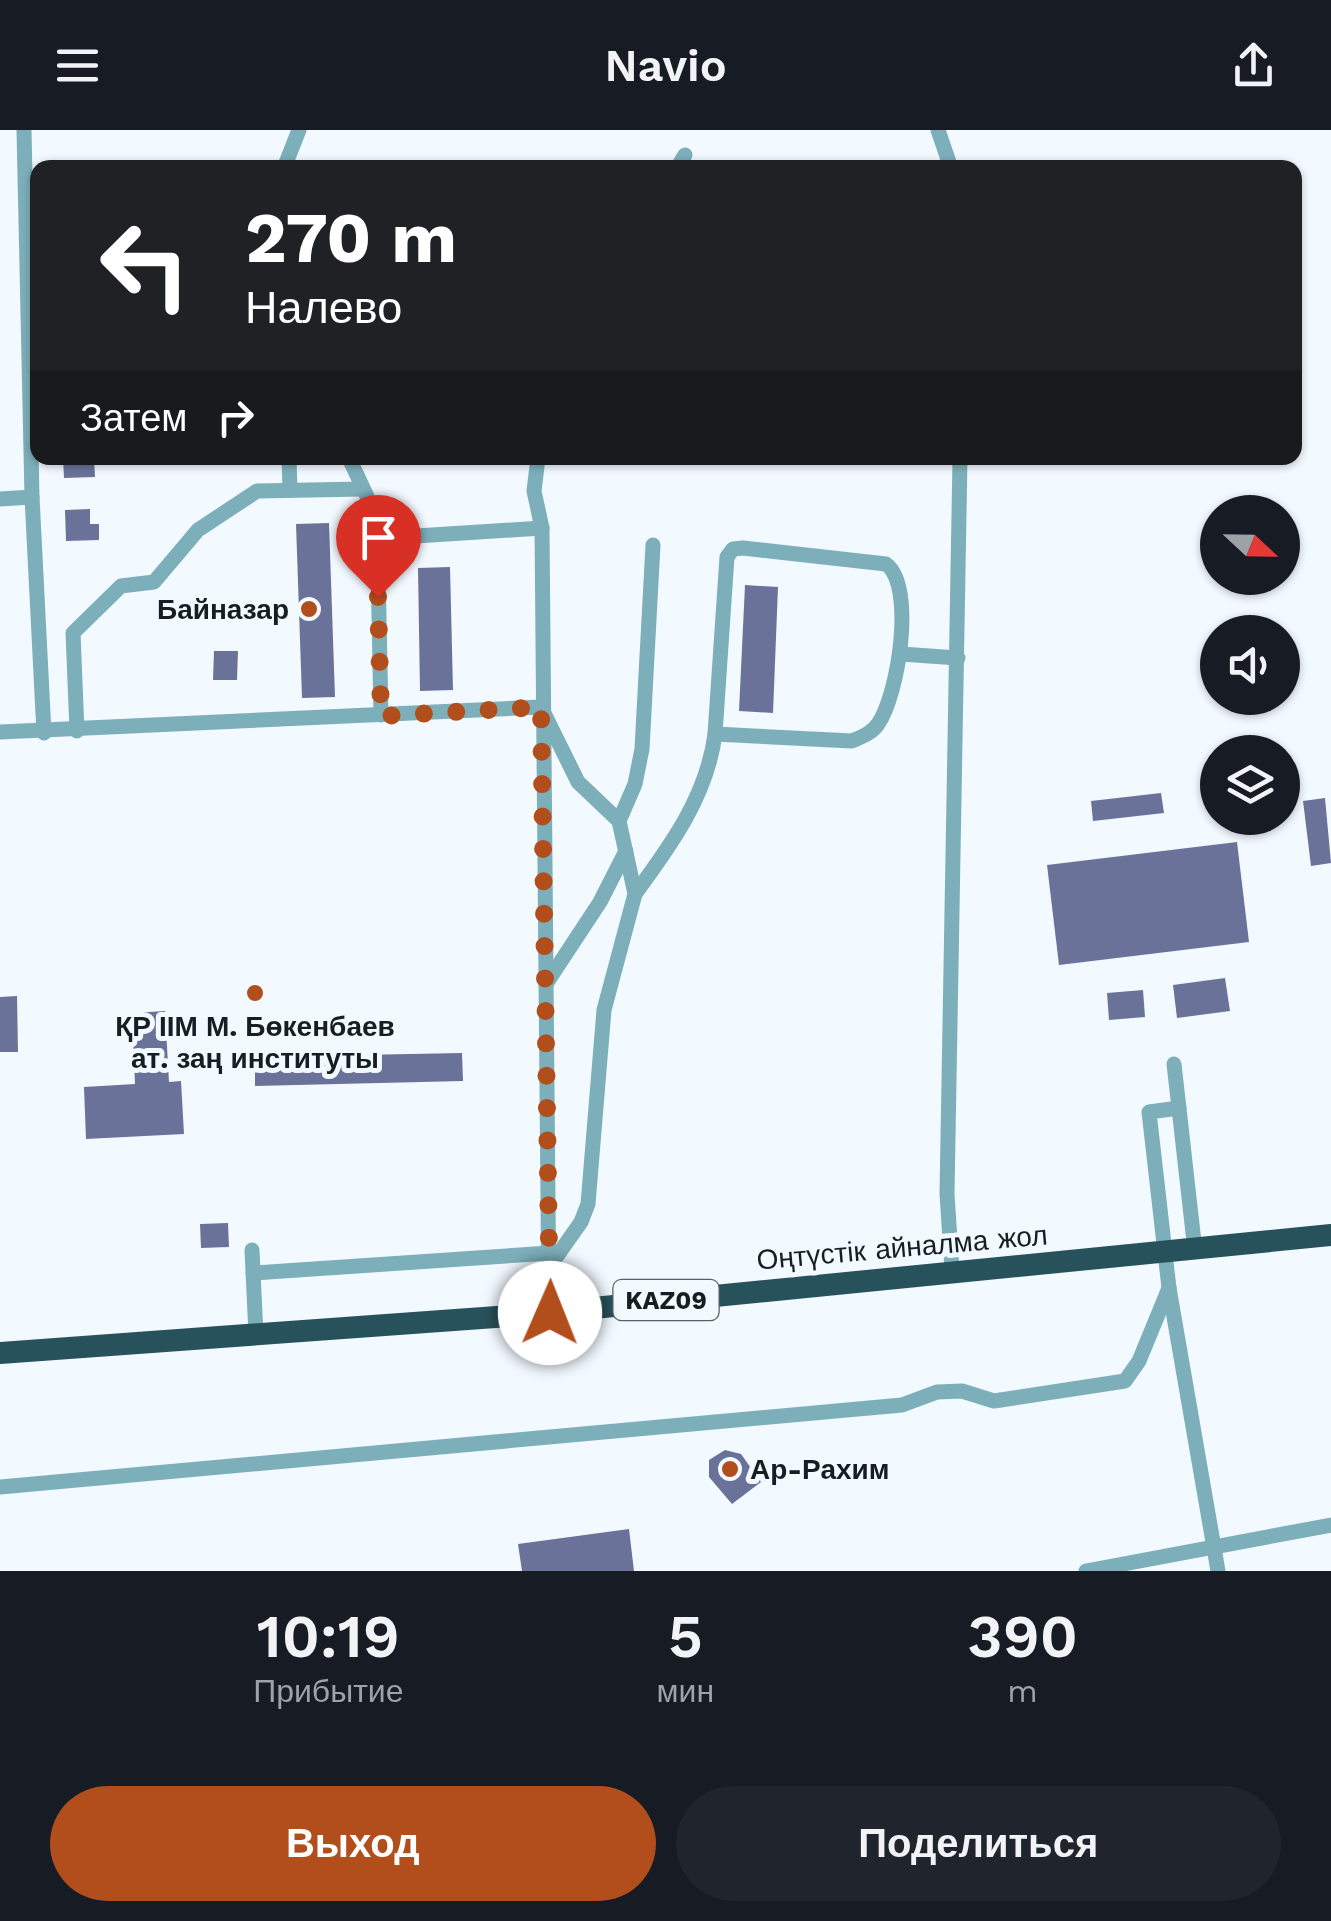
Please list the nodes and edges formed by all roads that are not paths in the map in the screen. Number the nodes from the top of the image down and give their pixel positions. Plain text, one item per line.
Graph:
1 (24, 130) edge
2 (299, 130) edge
3 (938, 130) edge
4 (287, 160) edge
5 (949, 160) edge
6 (30, 208) edge
7 (33, 465) edge
8 (289, 465) edge
9 (352, 465) edge
10 (537, 465) edge
11 (960, 465) edge
12 (363, 488) junction
13 (290, 490) junction
14 (32, 496) junction
15 (0, 498) edge
16 (377, 518) junction
17 (542, 528) junction
18 (653, 546) dead end
19 (901, 654) junction
20 (958, 658) junction
21 (541, 707) junction
22 (381, 716) junction
23 (77, 731) junction
24 (0, 732) edge
25 (44, 732) junction
26 (715, 734) junction
27 (618, 821) junction
28 (626, 851) junction
29 (635, 894) junction
30 (545, 986) junction
31 (1174, 1064) dead end
32 (1179, 1108) junction
33 (1331, 1235) edge
34 (252, 1250) dead end
35 (1196, 1252) junction
36 (1164, 1255) junction
37 (550, 1259) junction
38 (952, 1270) junction
39 (252, 1273) junction
40 (1168, 1288) junction
41 (550, 1313) junction
42 (256, 1335) junction
43 (0, 1353) edge
44 (0, 1487) edge
45 (1331, 1525) edge
46 (1214, 1549) junction
47 (1086, 1571) edge
48 (1218, 1571) edge

1 - 6 street
2 - 4 street
3 - 5 street
7 - 14 street
8 - 13 street
9 - 12 street
10 - 17 street
11 - 20 street
12 - 13 street
12 - 16 street
13 - 23 street
14 - 15 street
14 - 25 street
16 - 17 street
16 - 22 street
17 - 21 street
18 - 27 street
19 - 20 street
19 - 26 street
19 - 26 street
20 - 38 street
21 - 22 street
21 - 27 street
21 - 30 street
22 - 23 street
23 - 25 street
24 - 25 street
26 - 29 street
27 - 28 street
28 - 29 street
28 - 30 street
29 - 37 street
30 - 37 street
31 - 32 street
32 - 35 street
32 - 36 street
33 - 35 highway, Оңтүстік айналма жол / KAZ09
34 - 39 street
35 - 36 highway, Оңтүстік айналма жол / KAZ09
36 - 38 highway, Оңтүстік айналма жол / KAZ09
36 - 40 street
37 - 39 street
37 - 41 street
38 - 41 highway, Оңтүстік айналма жол / KAZ09
39 - 42 street
40 - 44 street
40 - 46 street
41 - 42 highway, Оңтүстік айналма жол / KAZ09
42 - 43 highway, Оңтүстік айналма жол / KAZ09
45 - 46 street
46 - 47 street
46 - 48 street

